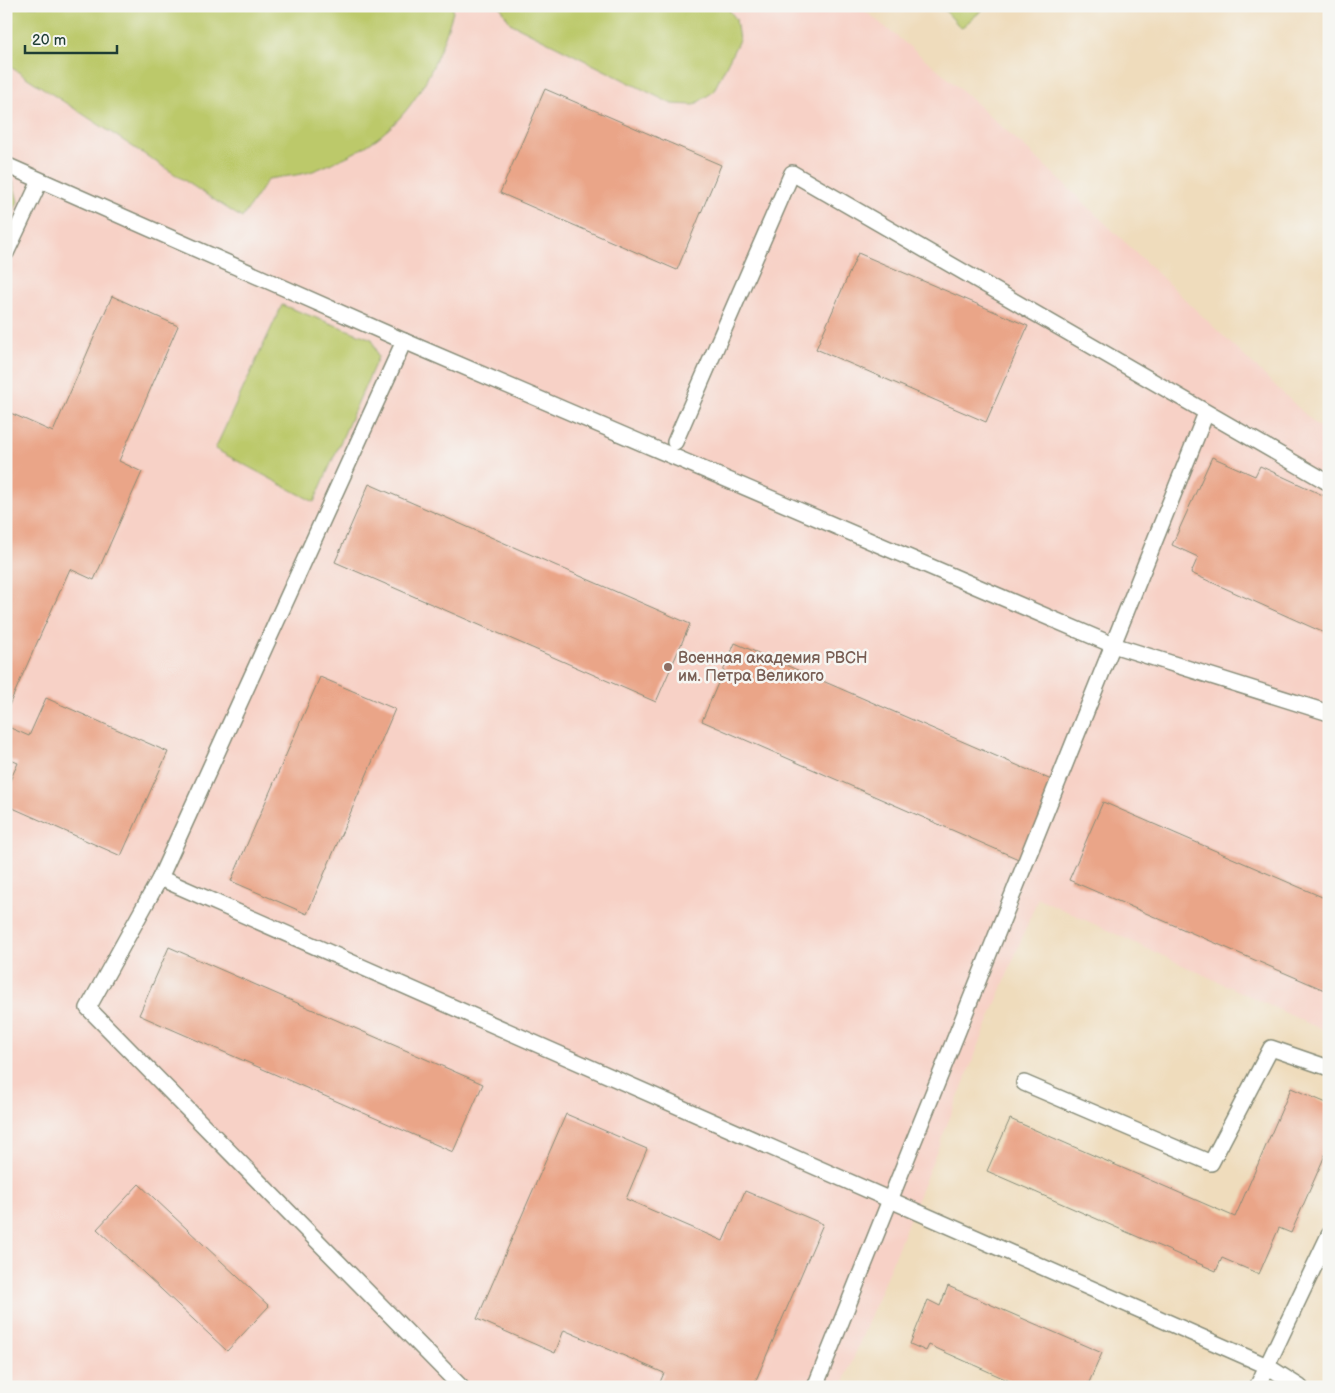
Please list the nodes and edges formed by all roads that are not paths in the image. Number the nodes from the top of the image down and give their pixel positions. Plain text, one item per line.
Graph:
1 (6, 165) edge
2 (40, 180) junction
3 (6, 254) edge
4 (404, 341) junction
5 (1206, 413) junction
6 (675, 442) dead end
7 (1329, 483) edge
8 (1112, 645) junction
9 (1329, 713) edge
10 (160, 878) junction
11 (1329, 1068) edge
12 (1024, 1082) dead end
13 (888, 1199) junction
14 (1329, 1235) edge
15 (1267, 1366) junction
16 (462, 1387) edge
17 (815, 1387) edge
18 (1257, 1387) edge
19 (1300, 1387) edge

1 - 2 lane
2 - 3 lane
2 - 4 lane
4 - 8 lane
4 - 10 lane
5 - 6 lane
5 - 7 lane
5 - 8 lane
8 - 9 lane
8 - 13 lane
10 - 13 lane
10 - 16 lane
11 - 12 lane
13 - 15 lane
13 - 17 lane
14 - 15 lane
15 - 18 lane
15 - 19 lane

